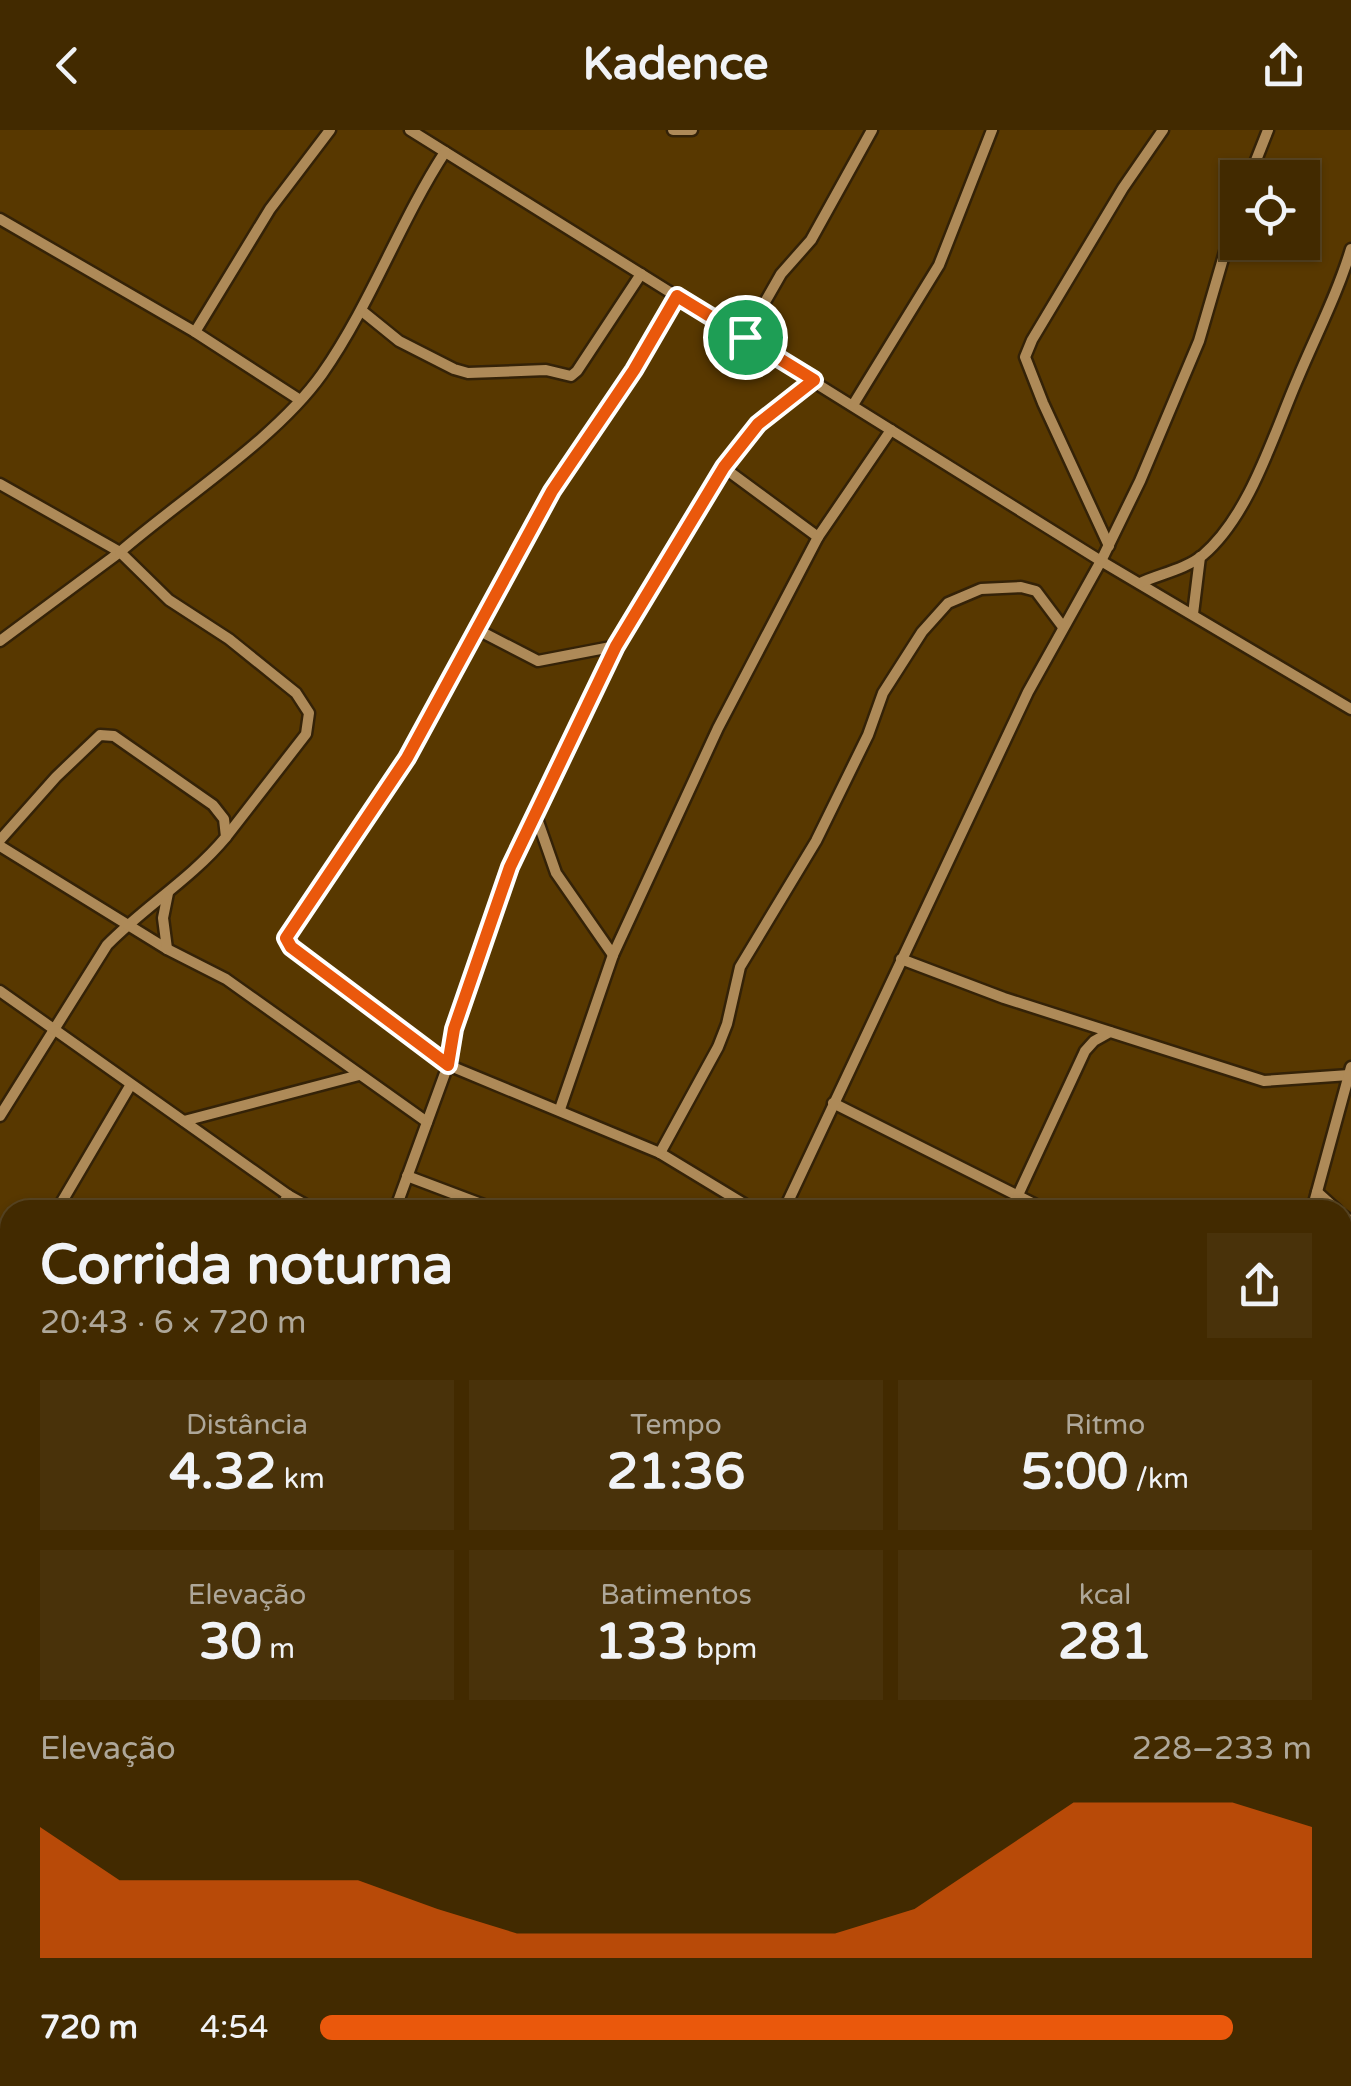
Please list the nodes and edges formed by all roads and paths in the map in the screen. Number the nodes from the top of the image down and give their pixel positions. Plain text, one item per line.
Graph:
1 (330, 130) edge
2 (410, 130) edge
3 (673, 130) edge
4 (692, 130) edge
5 (872, 130) edge
6 (992, 130) edge
7 (1163, 130) edge
8 (1268, 130) edge
9 (445, 152) junction
10 (1256, 160) edge
11 (0, 219) edge
12 (1351, 250) edge
13 (1223, 260) edge
14 (641, 274) junction
15 (677, 296) junction
16 (362, 311) junction
17 (196, 332) junction
18 (745, 337) junction
19 (814, 380) junction
20 (300, 400) junction
21 (853, 404) junction
22 (890, 430) junction
23 (724, 467) junction
24 (0, 484) edge
25 (818, 537) junction
26 (1109, 546) junction
27 (120, 552) junction
28 (1200, 558) junction
29 (1101, 561) junction
30 (1140, 583) junction
31 (1193, 614) junction
32 (0, 624) edge
33 (1064, 627) junction
34 (478, 630) junction
35 (12, 631) junction
36 (0, 641) edge
37 (616, 646) junction
38 (1351, 710) edge
39 (535, 812) junction
40 (226, 837) junction
41 (0, 843) edge
42 (168, 892) junction
43 (127, 924) junction
44 (166, 949) junction
45 (613, 955) junction
46 (901, 958) junction
47 (0, 991) edge
48 (53, 1031) junction
49 (1110, 1032) junction
50 (448, 1065) junction
51 (1350, 1071) edge
52 (359, 1075) junction
53 (130, 1086) junction
54 (833, 1103) junction
55 (560, 1110) junction
56 (0, 1116) edge
57 (184, 1121) junction
58 (426, 1122) junction
59 (660, 1153) junction
60 (407, 1176) junction
61 (1317, 1192) junction
62 (288, 1195) junction
63 (1018, 1195) junction
64 (63, 1200) edge
65 (285, 1200) edge
66 (297, 1200) edge
67 (399, 1200) edge
68 (471, 1200) edge
69 (735, 1200) edge
70 (789, 1200) edge
71 (1027, 1200) edge
72 (1315, 1200) edge
73 (1326, 1200) edge

1 - 17 street
2 - 9 street
3 - 4 street
5 - 18 street
6 - 21 street
7 - 26 street
8 - 10 street
9 - 14 street
9 - 16 street
11 - 17 street
12 - 28 street
13 - 26 street
14 - 15 street
14 - 16 street
15 - 18 street
15 - 34 street
16 - 20 street
17 - 20 street
18 - 19 street
19 - 21 street
19 - 23 street
20 - 27 street
21 - 22 street
22 - 25 street
22 - 29 street
23 - 25 street
23 - 37 street
24 - 27 street
25 - 45 street
26 - 29 street
27 - 35 street
27 - 40 street
28 - 30 street
28 - 31 street
29 - 30 street
29 - 33 street
30 - 31 street
31 - 38 street
32 - 35 street
33 - 46 street
33 - 59 street
34 - 37 street
34 - 50 street
35 - 36 street
37 - 39 street
39 - 45 street
39 - 50 street
40 - 41 street
40 - 42 street
41 - 43 street
42 - 43 street
42 - 44 street
43 - 44 street
43 - 48 street
44 - 52 street
45 - 55 street
46 - 49 street
46 - 54 street
47 - 48 street
48 - 53 street
48 - 56 street
49 - 51 street
49 - 63 street
50 - 55 street
50 - 58 street
51 - 61 street
52 - 57 street
52 - 58 street
53 - 57 street
53 - 64 street
54 - 63 street
54 - 70 street
55 - 59 street
57 - 62 street
58 - 60 street
59 - 69 street
60 - 67 street
60 - 68 street
61 - 72 street
61 - 73 street
62 - 65 street
62 - 66 street
63 - 71 street

